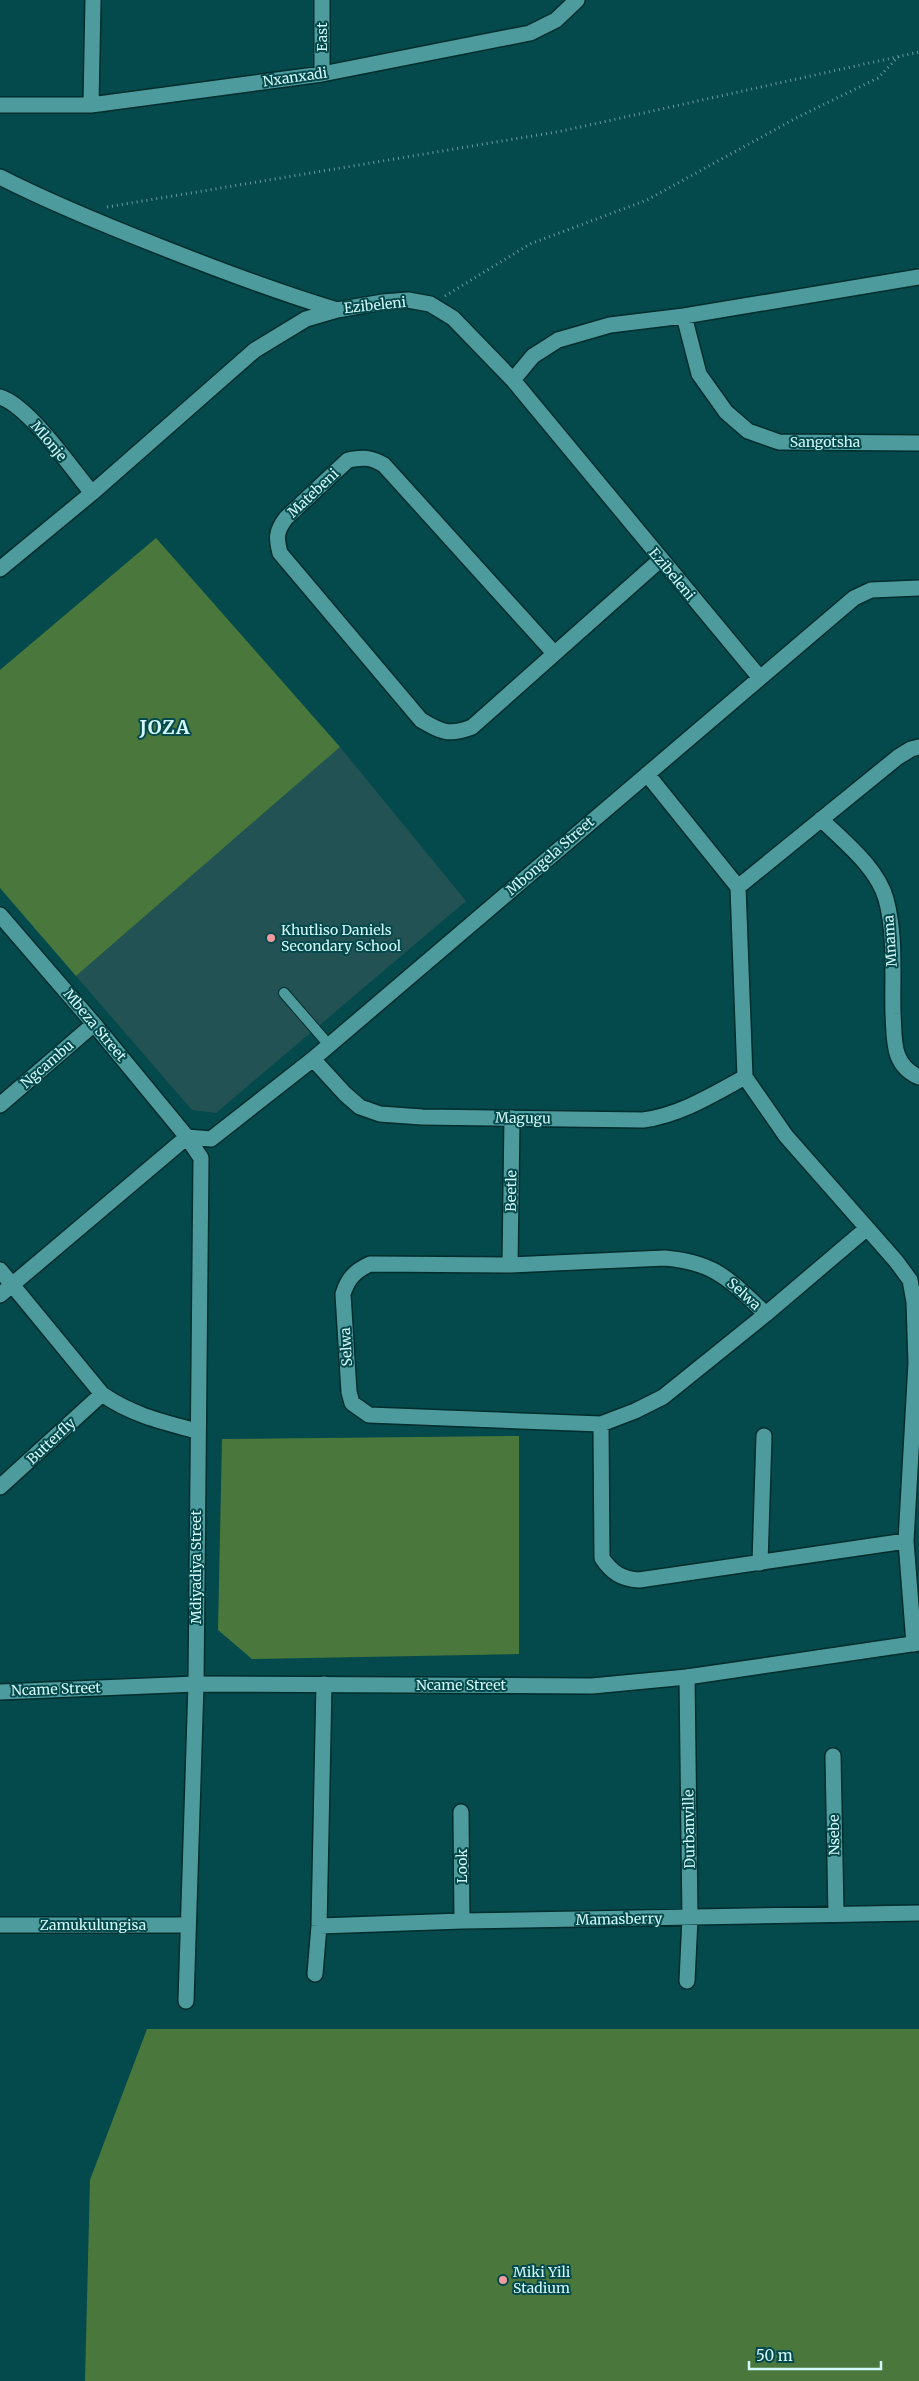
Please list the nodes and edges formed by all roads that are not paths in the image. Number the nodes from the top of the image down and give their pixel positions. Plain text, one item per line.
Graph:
1 (93, 0) edge
2 (322, 0) edge
3 (577, 0) edge
4 (322, 74) junction
5 (0, 105) edge
6 (92, 105) junction
7 (0, 177) edge
8 (919, 277) edge
9 (337, 310) junction
10 (684, 316) junction
11 (513, 380) junction
12 (0, 397) edge
13 (919, 443) edge
14 (92, 493) junction
15 (660, 560) junction
16 (0, 569) edge
17 (919, 588) edge
18 (554, 653) junction
19 (760, 678) junction
20 (919, 748) edge
21 (646, 774) junction
22 (821, 819) junction
23 (738, 887) junction
24 (1, 917) edge
25 (284, 993) dead end
26 (94, 1024) junction
27 (329, 1045) junction
28 (313, 1059) junction
29 (745, 1077) junction
30 (919, 1077) edge
31 (0, 1104) edge
32 (512, 1118) junction
33 (187, 1137) junction
34 (866, 1229) junction
35 (510, 1265) junction
36 (0, 1270) edge
37 (12, 1284) junction
38 (0, 1294) edge
39 (766, 1314) junction
40 (918, 1363) edge
41 (102, 1394) junction
42 (601, 1424) junction
43 (197, 1431) junction
44 (764, 1436) dead end
45 (0, 1487) edge
46 (906, 1541) junction
47 (760, 1563) junction
48 (916, 1644) edge
49 (687, 1677) junction
50 (196, 1684) junction
51 (324, 1684) junction
52 (0, 1692) edge
53 (832, 1756) dead end
54 (461, 1812) dead end
55 (919, 1913) edge
56 (836, 1914) junction
57 (690, 1918) junction
58 (462, 1921) junction
59 (0, 1925) edge
60 (187, 1925) junction
61 (319, 1926) junction
62 (315, 1974) dead end
63 (687, 1981) dead end
64 (186, 2002) dead end

1 - 6 street
2 - 4 street, East
3 - 4 street, Nxanxadi
4 - 6 street, Nxanxadi
5 - 6 street, Nxanxadi
7 - 9 street
8 - 10 street
9 - 11 street, Ezibeleni
9 - 14 street, Ezibeleni
10 - 11 street
10 - 13 street, Sangotsha
11 - 15 street, Ezibeleni
12 - 14 street, Mlonje
14 - 16 street, Ezibeleni
15 - 18 street, Matebeni
15 - 19 street, Ezibeleni
17 - 19 street, Mbongela Street
18 - 18 street, Matebeni
19 - 21 street, Mbongela Street
20 - 22 street
21 - 23 street
21 - 27 street, Mbongela Street
22 - 23 street
22 - 30 street, Mnama
23 - 29 street
24 - 26 street, Mbeza Street
25 - 27 lane
26 - 31 street, Ngcambu
26 - 33 street, Mbeza Street
27 - 28 street, Mbongela Street
28 - 32 street, Magugu
28 - 33 street, Mbongela Street
29 - 32 street, Magugu
29 - 34 street
32 - 35 street, Beetle
33 - 37 street
33 - 43 street, Mdiyadiya Street
34 - 39 street, Selwa
34 - 40 street
35 - 39 street, Selwa
35 - 42 street, Selwa
36 - 37 street
37 - 38 street
37 - 41 street
39 - 42 street, Selwa
40 - 46 street
41 - 43 street
41 - 45 street, Butterfly
42 - 47 street
43 - 50 street, Mdiyadiya Street
44 - 47 street
46 - 47 street
46 - 48 street
48 - 49 street, Ncame Street
49 - 51 street, Ncame Street
49 - 57 street, Durbanville
50 - 51 street, Ncame Street
50 - 52 street, Ncame Street
50 - 60 street, Mdiyadiya Street
51 - 61 street
53 - 56 street, Nsebe
54 - 58 street, Look
55 - 56 street, Mamasberry
56 - 57 street, Mamasberry
57 - 58 street, Mamasberry
57 - 63 street, Durbanville
58 - 61 street, Mamasberry
59 - 60 street, Zamukulungisa
60 - 64 street, Mdiyadiya Street
61 - 62 street

